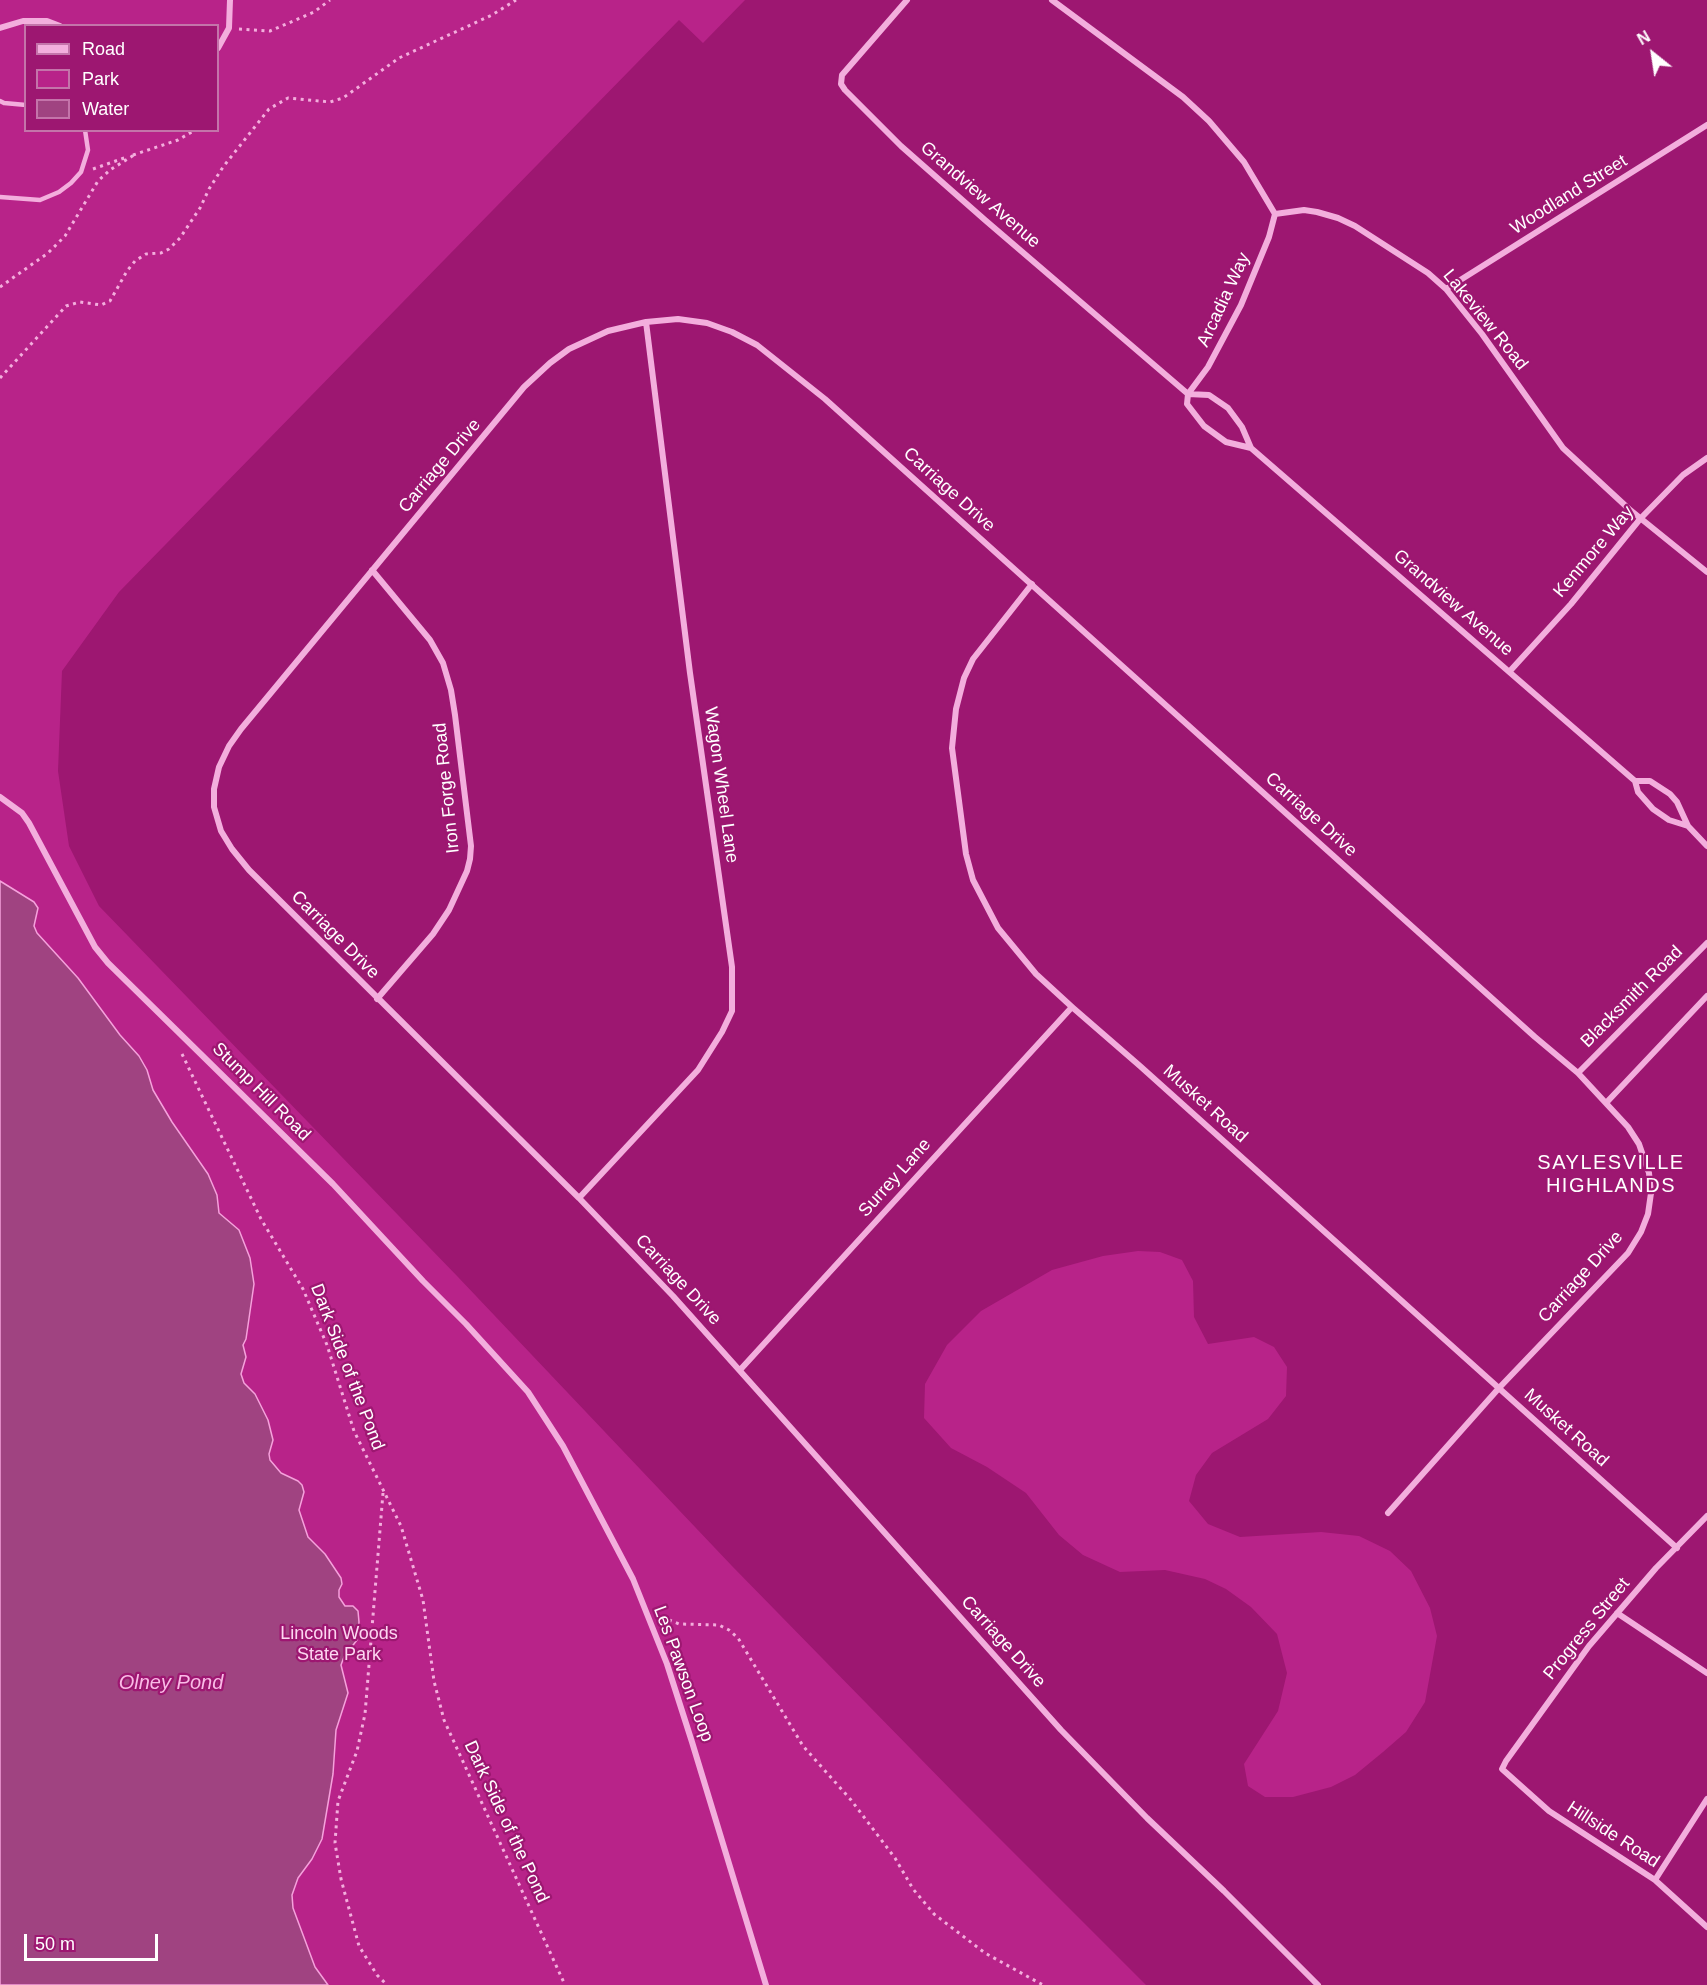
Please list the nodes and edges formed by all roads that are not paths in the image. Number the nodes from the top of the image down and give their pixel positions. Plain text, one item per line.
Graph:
1 (230, 0) edge
2 (907, 0) edge
3 (1052, 0) edge
4 (55, 24) edge
5 (0, 28) edge
6 (219, 46) edge
7 (0, 101) edge
8 (24, 105) edge
9 (1707, 126) edge
10 (85, 132) edge
11 (0, 197) edge
12 (1275, 214) junction
13 (1446, 289) junction
14 (646, 322) junction
15 (1188, 394) junction
16 (1251, 448) junction
17 (1707, 458) edge
18 (1640, 519) junction
19 (372, 570) junction
20 (1707, 572) edge
21 (1032, 584) junction
22 (1510, 672) junction
23 (1635, 782) junction
24 (0, 797) edge
25 (1688, 826) junction
26 (1707, 846) edge
27 (1707, 943) edge
28 (1707, 996) edge
29 (377, 999) junction
30 (1072, 1007) junction
31 (1578, 1073) junction
32 (1606, 1103) junction
33 (579, 1198) junction
34 (740, 1370) junction
35 (1499, 1388) junction
36 (528, 1392) joint
37 (1388, 1513) dead end
38 (1707, 1516) edge
39 (1677, 1548) junction
40 (1617, 1613) junction
41 (1707, 1672) edge
42 (1502, 1769) joint
43 (1707, 1799) edge
44 (1655, 1880) junction
45 (1707, 1927) edge
46 (766, 1985) edge
47 (1318, 1985) edge

1 - 6 street
2 - 15 street, Grandview Avenue
3 - 12 street
4 - 5 street
7 - 8 lane
9 - 13 street, Woodland Street
10 - 11 lane
12 - 13 street, Lakeview Road
12 - 15 street, Arcadia Way
13 - 18 street, Lakeview Road
14 - 19 street, Carriage Drive
14 - 21 street, Carriage Drive
14 - 33 street, Wagon Wheel Lane
15 - 16 street, Grandview Avenue
15 - 16 street, Grandview Avenue
16 - 22 street, Grandview Avenue
17 - 18 street, Kenmore Way
18 - 20 street, Lakeview Road
18 - 22 street, Kenmore Way
19 - 29 street, Iron Forge Road
19 - 29 street, Carriage Drive
21 - 30 street, Musket Road
21 - 31 street, Carriage Drive
22 - 23 street, Grandview Avenue
23 - 25 street, Grandview Avenue
23 - 25 street, Grandview Avenue
24 - 36 street, Stump Hill Road
25 - 26 street, Grandview Avenue
27 - 31 street, Blacksmith Road
28 - 32 street
29 - 33 street, Carriage Drive
30 - 34 street, Surrey Lane
30 - 35 street, Musket Road
31 - 32 street, Carriage Drive
32 - 35 street, Carriage Drive
33 - 34 street, Carriage Drive
34 - 47 street, Carriage Drive
35 - 37 street, Carriage Drive
35 - 39 street, Musket Road
36 - 46 street, Les Pawson Loop
38 - 39 street, Progress Street
39 - 40 street, Progress Street
40 - 41 street
40 - 42 street, Progress Street
42 - 44 street, Hillside Road
43 - 44 street
44 - 45 street, Hillside Road

